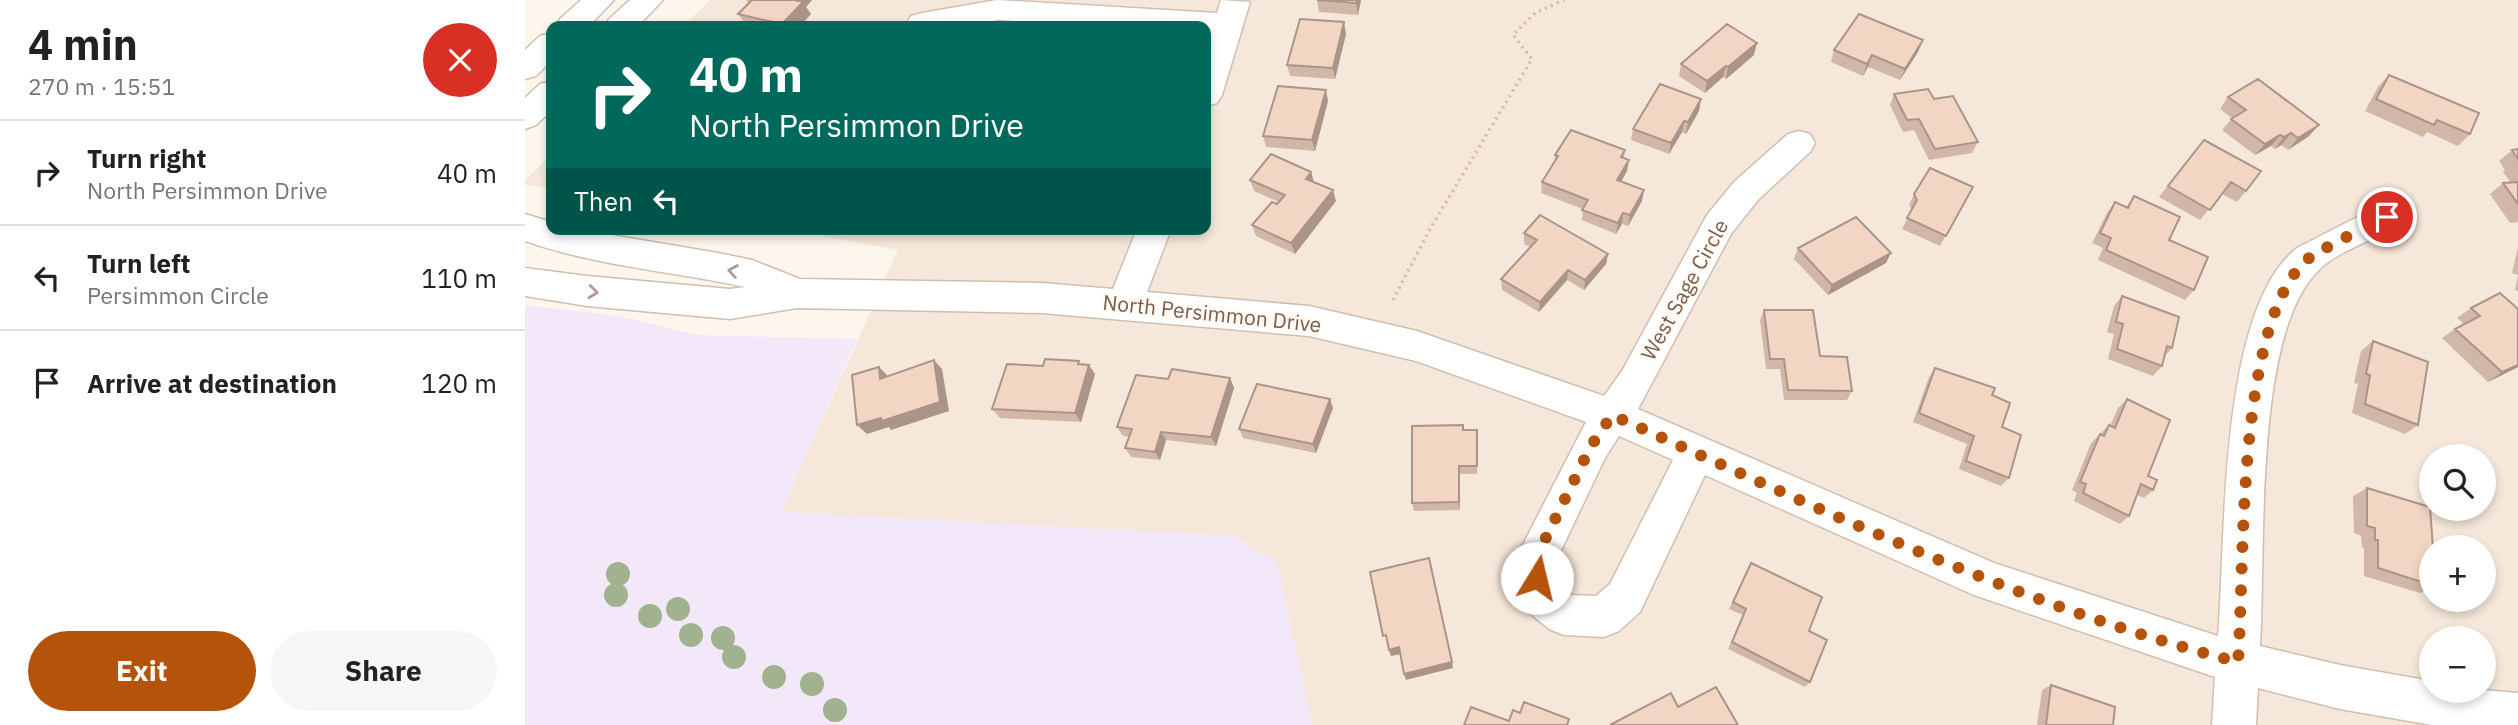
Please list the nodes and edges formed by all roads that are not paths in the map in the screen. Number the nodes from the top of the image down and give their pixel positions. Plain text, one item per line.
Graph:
1 (599, 0) edge
2 (647, 0) edge
3 (1232, 12) edge
4 (576, 21) edge
5 (625, 21) edge
6 (934, 21) edge
7 (546, 49) edge
8 (525, 68) edge
9 (1211, 79) edge
10 (546, 97) edge
11 (525, 117) edge
12 (1799, 144) dead end
13 (2387, 217) dead end
14 (525, 227) edge
15 (1152, 235) edge
16 (525, 282) edge
17 (797, 293) junction
18 (1125, 303) junction
19 (1612, 415) junction
20 (1696, 453) junction
21 (2238, 662) junction
22 (2518, 715) edge
23 (2234, 725) edge

1 - 4 street
2 - 5 street
3 - 6 street
3 - 9 street
7 - 8 street
10 - 11 street
12 - 19 street, West Sage Circle
13 - 21 street
17 -> 14 street, North Persimmon Drive
15 - 18 street
16 -> 17 street, North Persimmon Drive
17 - 18 street, North Persimmon Drive
18 - 19 street, North Persimmon Drive
19 - 20 street, North Persimmon Drive
19 - 20 street
20 - 21 street, North Persimmon Drive
21 - 22 street, North Persimmon Drive
21 - 23 street

